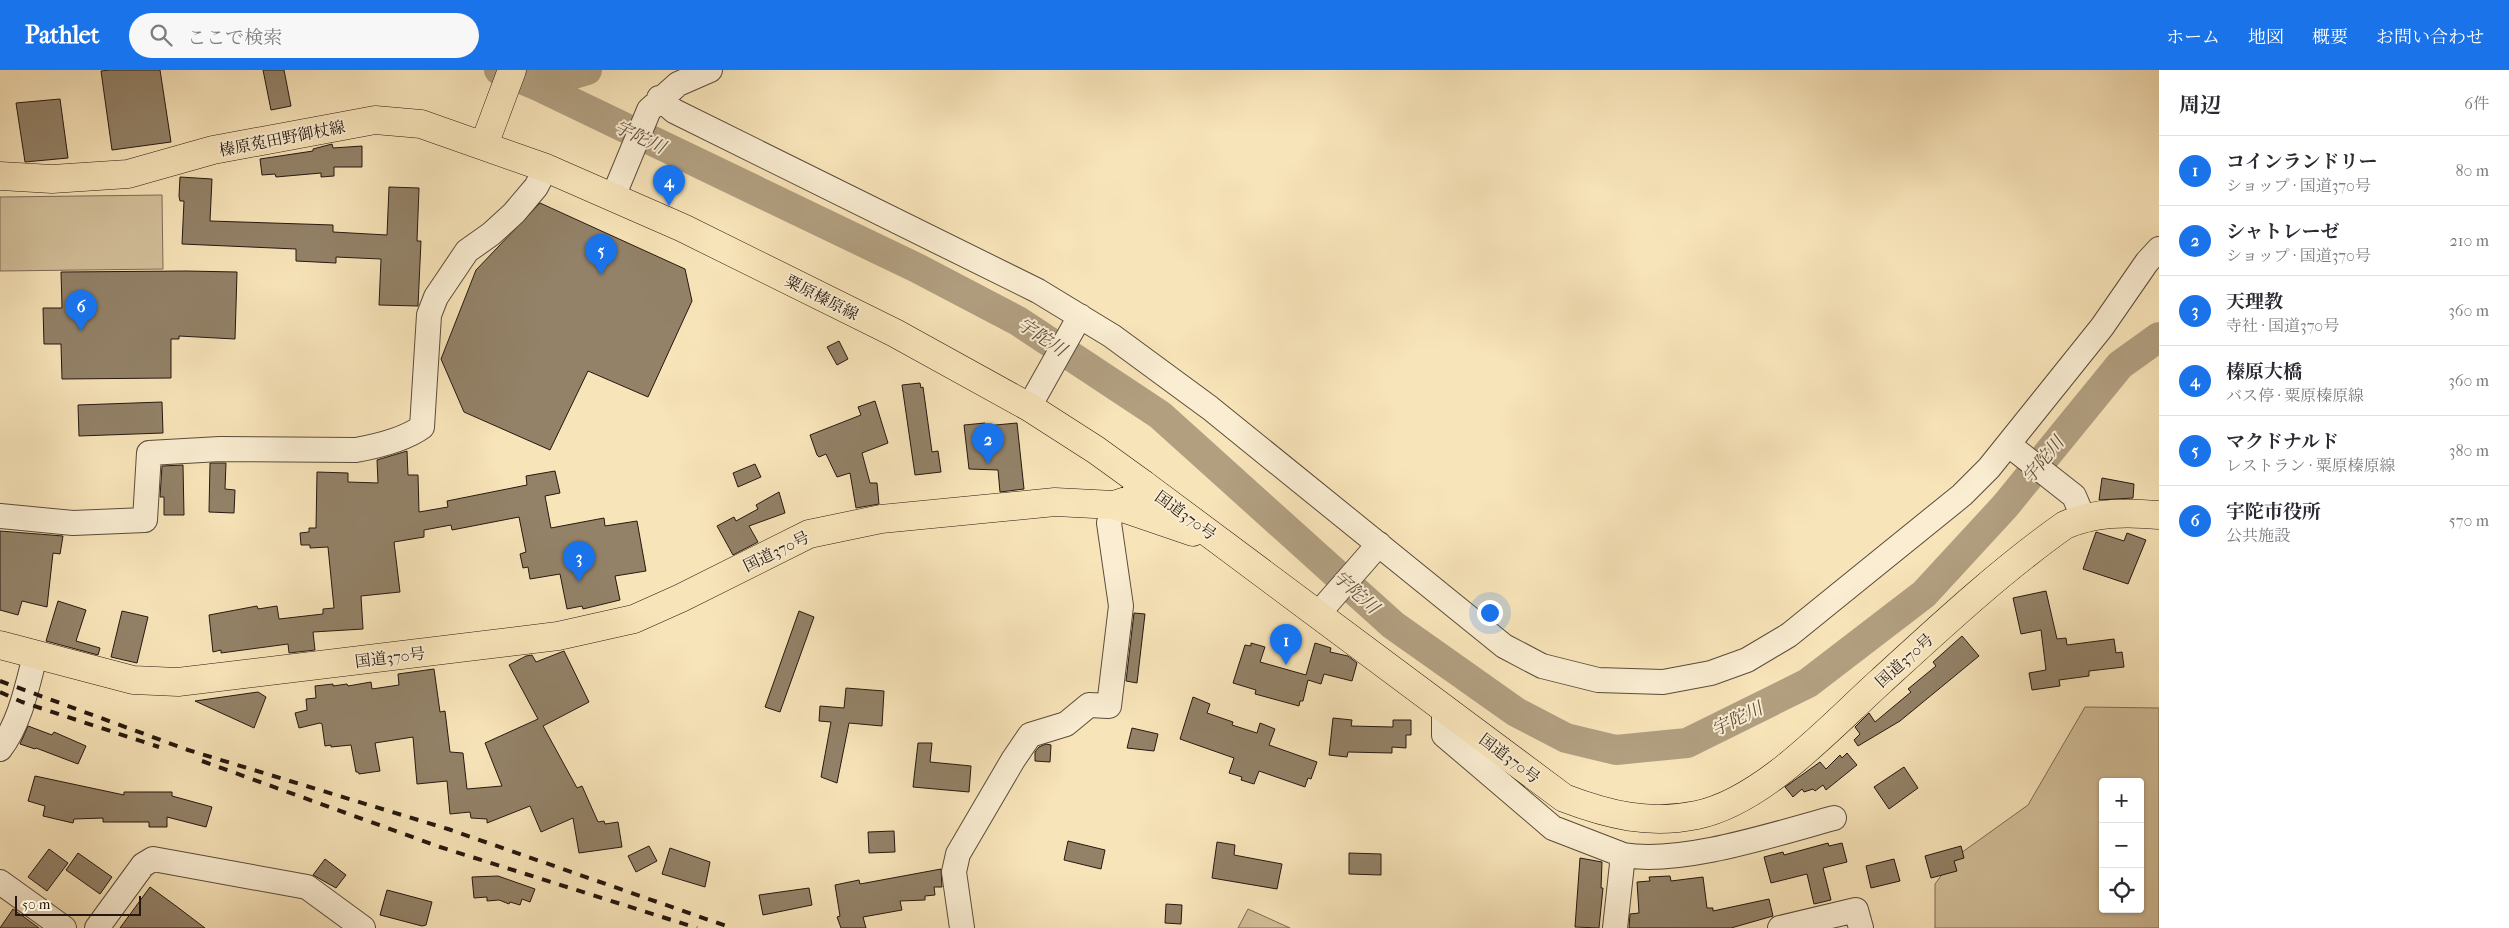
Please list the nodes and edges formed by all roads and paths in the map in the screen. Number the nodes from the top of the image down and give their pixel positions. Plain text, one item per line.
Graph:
1 (512, 70) edge
2 (710, 70) edge
3 (654, 104) junction
4 (488, 135) junction
5 (546, 168) junction
6 (0, 176) edge
7 (613, 196) junction
8 (2159, 249) edge
9 (1079, 319) junction
10 (1036, 396) junction
11 (2011, 447) junction
12 (1143, 484) junction
13 (1114, 505) junction
14 (2077, 506) junction
15 (2159, 515) edge
16 (0, 516) edge
17 (1377, 547) junction
18 (1236, 551) junction
19 (1321, 610) junction
20 (0, 645) edge
21 (35, 656) junction
22 (1444, 709) junction
23 (0, 748) edge
24 (1834, 818) dead end
25 (1622, 855) junction
26 (0, 882) edge
27 (64, 928) edge
28 (97, 928) edge
29 (363, 928) edge
30 (962, 928) edge
31 (1615, 928) edge
32 (1780, 928) edge
33 (1861, 928) edge

1 - 4 main road
2 - 3 street
3 - 7 street
3 - 9 street
4 - 5 main road, 粟原榛原線
4 - 6 main road, 榛原菟田野御杖線
5 - 7 main road, 粟原榛原線
5 - 16 street
7 - 10 main road, 粟原榛原線
8 - 11 street
9 - 10 street
9 - 17 street
10 - 12 main road, 粟原榛原線
11 - 14 street
11 - 17 street
12 - 13 main road, 国道370号
12 - 18 main road, 国道370号
13 - 18 main road
13 - 21 main road, 国道370号
13 - 30 street
14 - 15 main road, 国道370号
14 - 22 main road, 国道370号
17 - 19 street
18 - 19 main road, 国道370号
19 - 22 main road, 国道370号
20 - 21 main road, 国道370号
21 - 23 street
22 - 25 street
24 - 25 street
25 - 31 street
26 - 27 street
28 - 29 street
32 - 33 street

